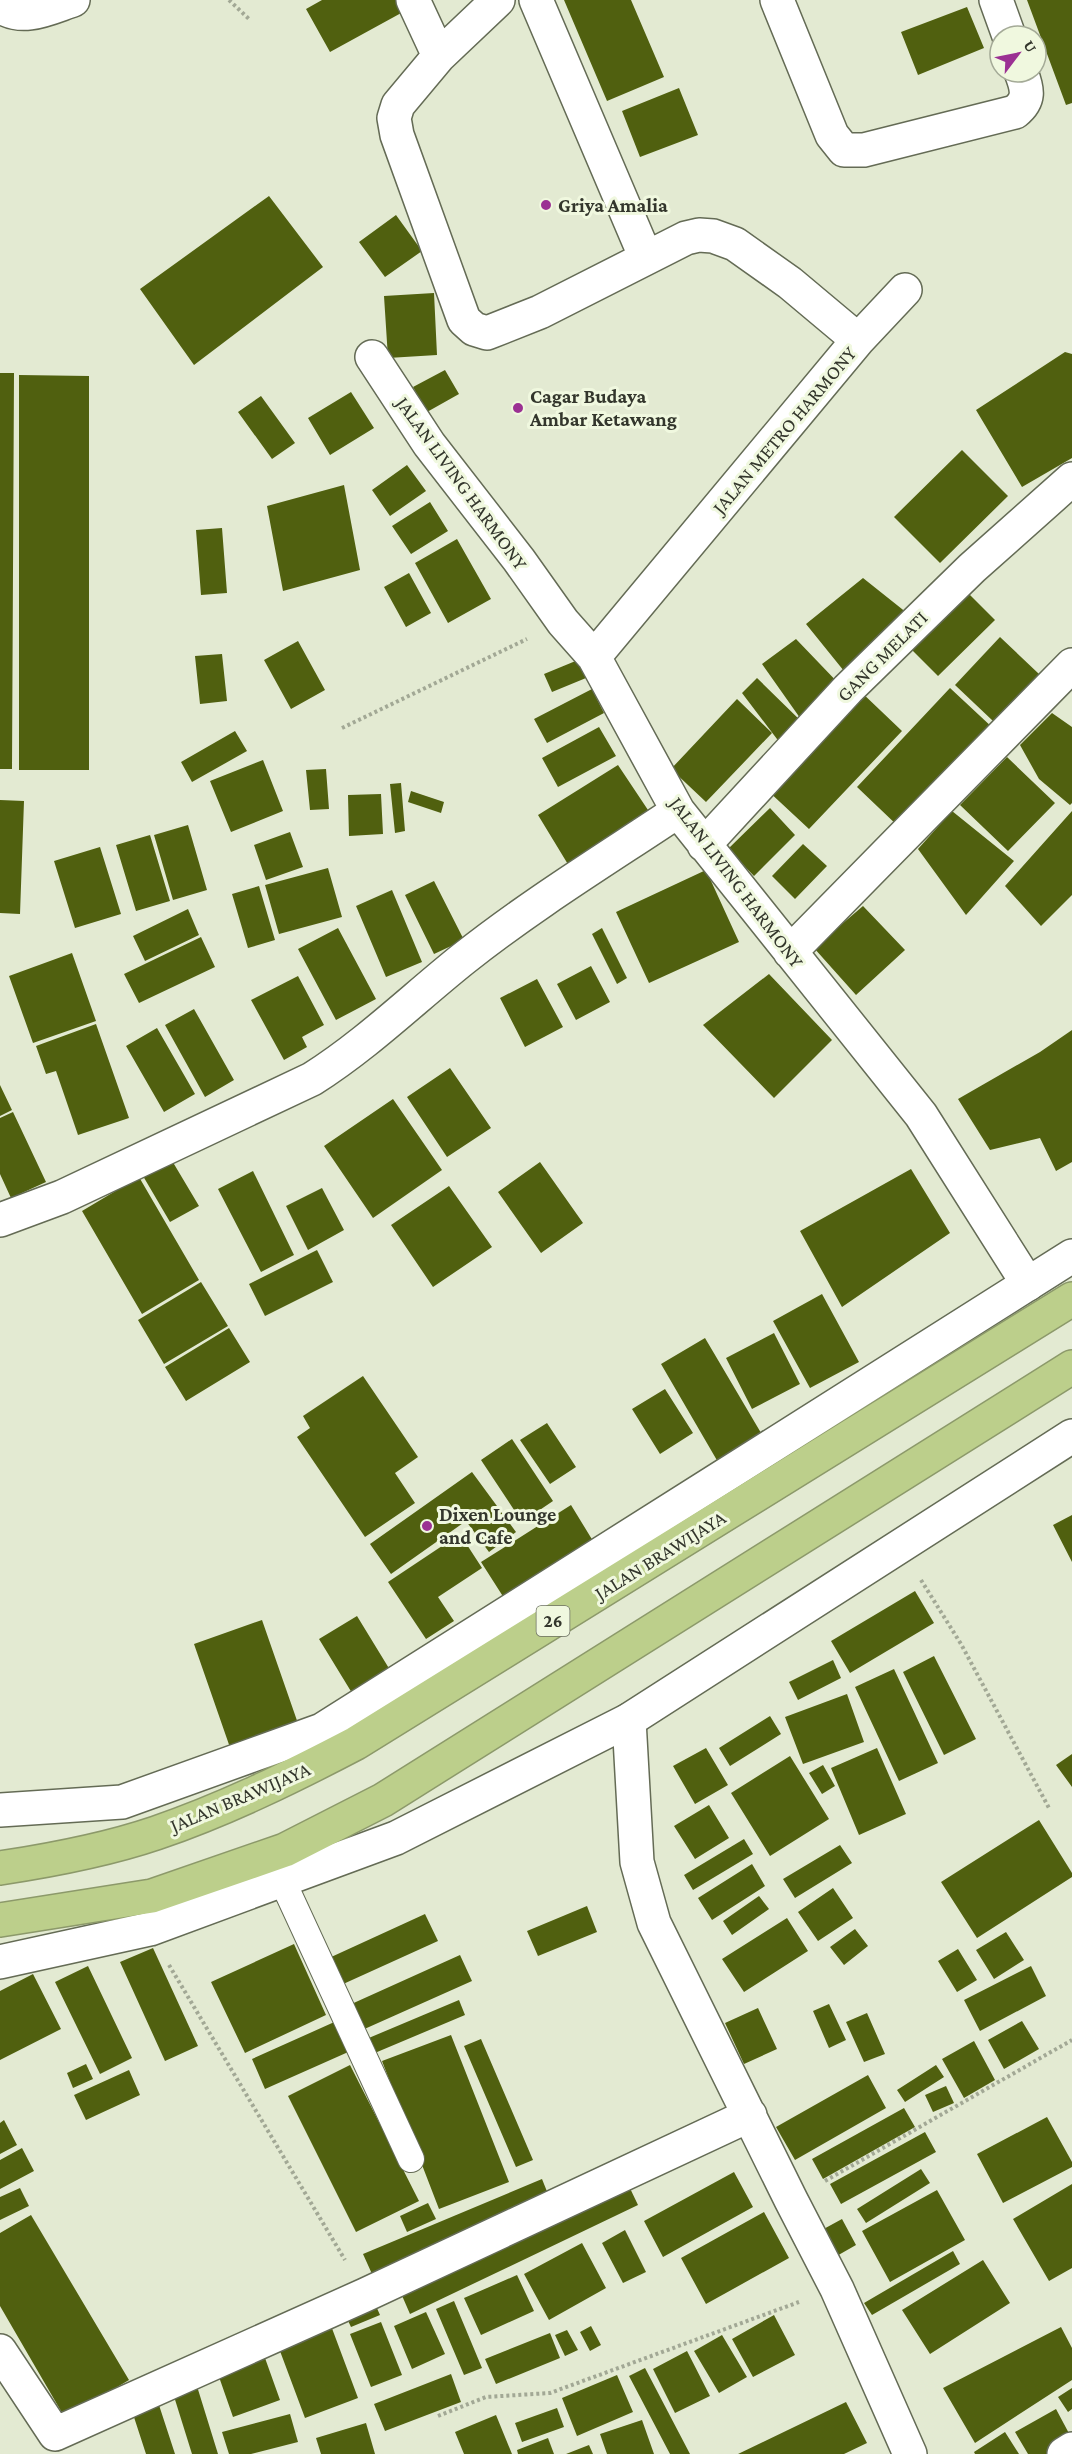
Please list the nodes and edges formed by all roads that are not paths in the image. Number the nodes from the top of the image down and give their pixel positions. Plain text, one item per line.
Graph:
1 (73, 0) edge
2 (413, 0) edge
3 (498, 0) edge
4 (536, 0) edge
5 (777, 0) edge
6 (996, 0) edge
7 (0, 6) edge
8 (1005, 24) edge
9 (439, 56) junction
10 (1024, 84) edge
11 (646, 258) junction
12 (905, 290) dead end
13 (858, 340) junction
14 (372, 357) dead end
15 (1072, 479) edge
16 (594, 657) junction
17 (1072, 665) edge
18 (678, 811) junction
19 (704, 845) junction
20 (790, 952) junction
21 (0, 1220) edge
22 (1072, 1256) edge
23 (1028, 1284) junction
24 (1072, 1299) edge
25 (1072, 1367) edge
26 (1072, 1436) edge
27 (629, 1720) junction
28 (0, 1810) edge
29 (0, 1868) edge
30 (282, 1880) junction
31 (0, 1920) edge
32 (0, 1962) edge
33 (750, 2115) junction
34 (411, 2159) dead end
35 (0, 2352) edge
36 (57, 2444) edge
37 (1072, 2449) edge
38 (910, 2454) edge
39 (1064, 2454) edge

1 - 7 street
2 - 9 street
3 - 9 street, JALAN METRO HARMONY
4 - 11 street
5 - 10 street
6 - 8 street
9 - 11 street, JALAN METRO HARMONY
11 - 13 street, JALAN METRO HARMONY
12 - 13 street
13 - 16 street, JALAN METRO HARMONY
14 - 16 street, JALAN LIVING HARMONY
15 - 19 street, GANG MELATI
16 - 18 street, JALAN LIVING HARMONY
17 - 20 street
18 - 19 street, JALAN LIVING HARMONY
18 - 21 street
19 - 20 street, JALAN LIVING HARMONY
20 - 23 street, JALAN LIVING HARMONY
22 - 23 street
23 - 28 street
24 - 29 highway, JALAN BRAWIJAYA / 26
25 - 31 highway
26 - 27 street
27 - 30 street
27 - 33 street
30 - 32 street
30 - 34 lane
33 - 36 street
33 - 38 street
35 - 36 street
37 - 39 street

